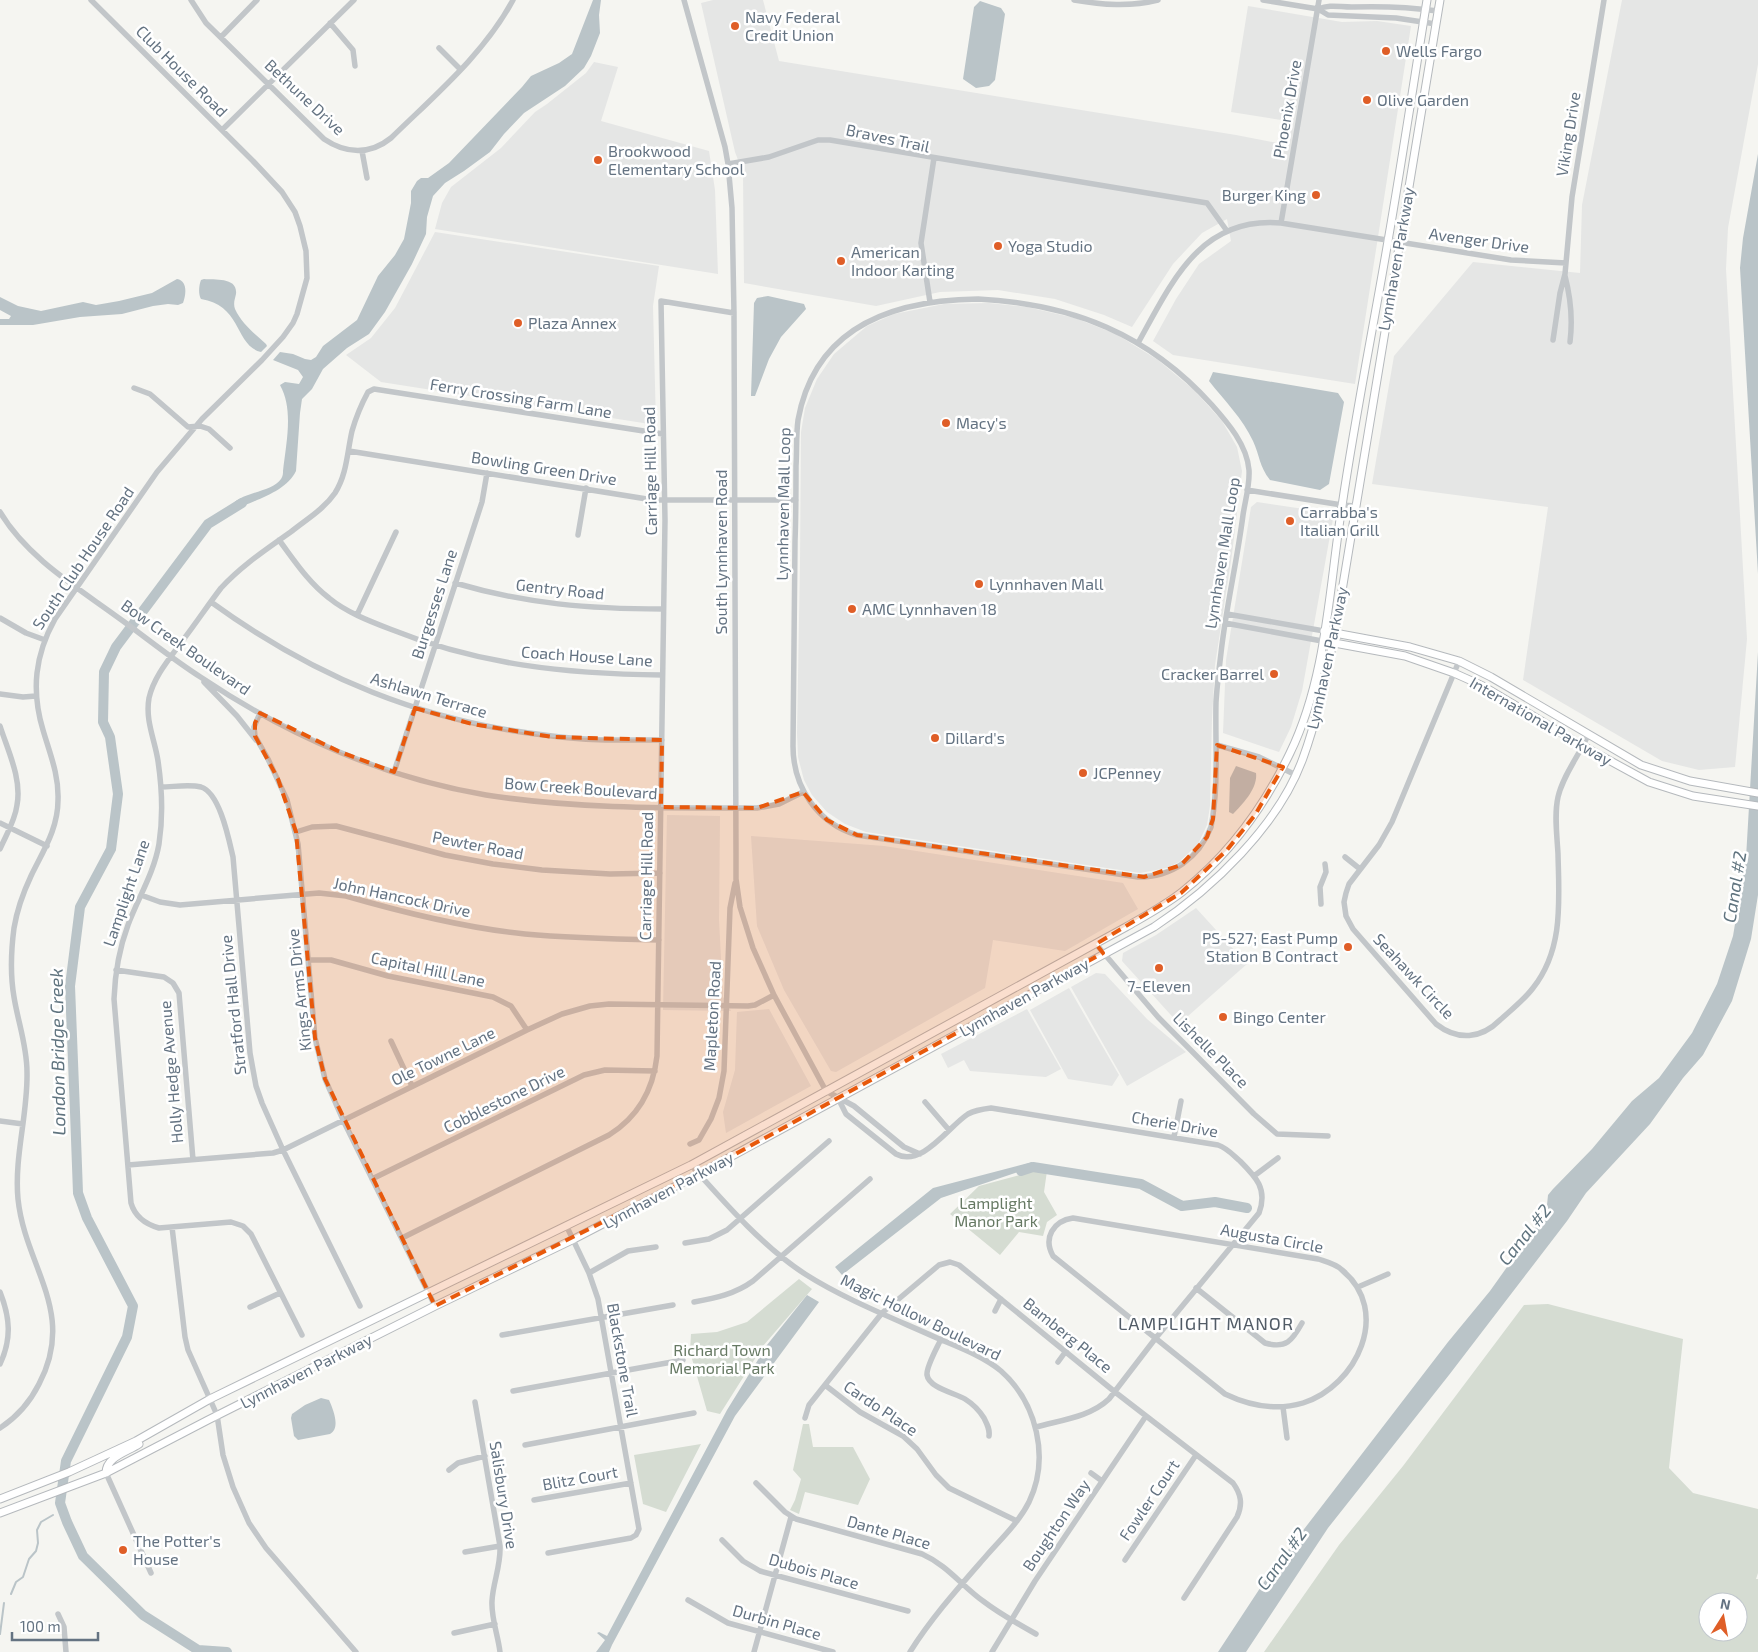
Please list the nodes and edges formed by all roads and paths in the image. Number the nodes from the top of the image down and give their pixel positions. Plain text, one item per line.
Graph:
1 (91, 0) edge
2 (191, 0) edge
3 (257, 0) edge
4 (354, 0) edge
5 (513, 0) edge
6 (684, 0) edge
7 (1074, 0) edge
8 (1158, 0) edge
9 (1263, 0) edge
10 (1319, 0) edge
11 (1427, 0) edge
12 (1440, 0) edge
13 (1604, 0) edge
14 (1426, 9) junction
15 (1318, 10) junction
16 (1438, 11) junction
17 (1424, 22) junction
18 (330, 23) junction
19 (1436, 24) junction
20 (221, 37) junction
21 (439, 48) dead end
22 (355, 66) dead end
23 (460, 69) junction
24 (269, 84) junction
25 (222, 130) junction
26 (362, 151) junction
27 (934, 158) junction
28 (253, 161) joint
29 (728, 164) junction
30 (367, 178) dead end
31 (1281, 223) junction
32 (1227, 231) junction
33 (1388, 240) junction
34 (1399, 242) junction
35 (1566, 263) junction
36 (1565, 274) junction
37 (930, 302) junction
38 (734, 313) junction
39 (1553, 340) dead end
40 (1570, 342) dead end
41 (1138, 343) junction
42 (134, 388) dead end
43 (374, 389) joint
44 (195, 427) junction
45 (663, 434) junction
46 (230, 448) dead end
47 (349, 451) junction
48 (487, 473) junction
49 (586, 488) junction
50 (1247, 490) junction
51 (665, 500) junction
52 (735, 500) junction
53 (796, 500) junction
54 (1342, 506) junction
55 (1356, 506) junction
56 (0, 512) edge
57 (396, 532) dead end
58 (578, 535) dead end
59 (279, 540) junction
60 (455, 583) junction
61 (78, 588) junction
62 (211, 602) junction
63 (663, 609) junction
64 (1227, 614) junction
65 (357, 615) junction
66 (0, 618) edge
67 (1225, 623) junction
68 (1324, 631) junction
69 (1335, 632) junction
70 (44, 640) junction
71 (1322, 641) junction
72 (1333, 642) junction
73 (435, 645) junction
74 (171, 656) junction
75 (1459, 661) junction
76 (1454, 673) junction
77 (662, 674) junction
78 (201, 678) junction
79 (0, 694) edge
80 (36, 696) junction
81 (415, 708) junction
82 (260, 713) junction
83 (0, 726) edge
84 (1588, 736) junction
85 (662, 740) junction
86 (260, 744) junction
87 (1217, 745) junction
88 (1583, 746) junction
89 (1283, 767) junction
90 (394, 772) junction
91 (1296, 774) junction
92 (161, 787) junction
93 (803, 792) junction
94 (1758, 793) edge
95 (1758, 806) edge
96 (661, 807) junction
97 (736, 808) junction
98 (0, 823) edge
99 (10, 828) junction
100 (296, 832) junction
101 (47, 846) junction
102 (0, 849) edge
103 (1345, 857) dead end
104 (1325, 864) dead end
105 (1360, 869) junction
106 (660, 873) junction
107 (736, 879) junction
108 (303, 894) junction
109 (141, 895) junction
110 (237, 900) junction
111 (1321, 904) dead end
112 (659, 940) junction
113 (1096, 944) junction
114 (1103, 954) junction
115 (309, 960) junction
116 (116, 970) junction
117 (774, 995) junction
118 (658, 1005) junction
119 (727, 1006) junction
120 (527, 1030) junction
121 (391, 1041) dead end
122 (655, 1071) junction
123 (412, 1086) junction
124 (826, 1091) junction
125 (838, 1098) junction
126 (1181, 1101) dead end
127 (925, 1102) dead end
128 (343, 1120) junction
129 (0, 1122) edge
130 (23, 1124) junction
131 (949, 1130) junction
132 (1328, 1136) dead end
133 (1174, 1137) junction
134 (829, 1141) dead end
135 (690, 1144) dead end
136 (283, 1150) junction
137 (920, 1154) junction
138 (1278, 1158) dead end
139 (193, 1160) junction
140 (691, 1165) junction
141 (128, 1166) junction
142 (699, 1174) junction
143 (1254, 1176) junction
144 (372, 1179) junction
145 (870, 1180) dead end
146 (740, 1218) junction
147 (566, 1225) junction
148 (172, 1227) junction
149 (402, 1238) junction
150 (574, 1239) junction
151 (685, 1243) dead end
152 (1231, 1244) junction
153 (656, 1246) dead end
154 (781, 1257) junction
155 (589, 1273) junction
156 (1388, 1274) dead end
157 (1196, 1288) junction
158 (1358, 1288) junction
159 (0, 1292) edge
160 (280, 1292) junction
161 (429, 1292) junction
162 (1001, 1299) junction
163 (694, 1302) dead end
164 (673, 1305) dead end
165 (250, 1306) dead end
166 (360, 1306) dead end
167 (435, 1306) junction
168 (995, 1311) dead end
169 (882, 1313) junction
170 (601, 1318) junction
171 (1302, 1323) dead end
172 (302, 1335) dead end
173 (502, 1335) dead end
174 (940, 1339) junction
175 (1155, 1339) junction
176 (1066, 1351) junction
177 (683, 1360) dead end
178 (1058, 1362) dead end
179 (0, 1364) edge
180 (611, 1374) junction
181 (825, 1385) junction
182 (513, 1391) dead end
183 (1115, 1392) junction
184 (210, 1399) junction
185 (475, 1402) dead end
186 (1283, 1406) junction
187 (694, 1413) dead end
188 (217, 1415) junction
189 (1146, 1416) junction
190 (805, 1418) dead end
191 (1036, 1427) junction
192 (0, 1428) edge
193 (621, 1428) junction
194 (148, 1435) junction
195 (988, 1436) dead end
196 (1287, 1438) dead end
197 (525, 1445) dead end
198 (1196, 1455) junction
199 (485, 1456) junction
200 (449, 1470) dead end
201 (1091, 1473) dead end
202 (106, 1474) junction
203 (1102, 1481) junction
204 (631, 1483) junction
205 (756, 1483) dead end
206 (0, 1498) edge
207 (534, 1500) dead end
208 (0, 1513) edge
209 (792, 1517) junction
210 (1017, 1521) junction
211 (722, 1540) dead end
212 (500, 1546) junction
213 (465, 1552) dead end
214 (548, 1553) dead end
215 (1125, 1560) dead end
216 (151, 1573) dead end
217 (775, 1575) junction
218 (963, 1583) junction
219 (1184, 1598) dead end
220 (688, 1600) dead end
221 (908, 1611) dead end
222 (58, 1614) dead end
223 (1011, 1619) junction
224 (495, 1624) junction
225 (759, 1632) junction
226 (454, 1633) dead end
227 (1036, 1634) dead end
228 (66, 1652) edge
229 (356, 1652) edge
230 (500, 1652) edge
231 (754, 1652) edge
232 (833, 1652) edge
233 (910, 1652) edge
234 (992, 1652) edge

1 - 25 street, Club House Road
2 - 20 street, Bethune Drive
3 - 20 street
4 - 18 street
5 - 23 street, Bethune Drive
6 - 29 street, South Lynnhaven Road
7 - 8 street
9 - 15 street
10 - 15 street, Phoenix Drive
11 - 14 main road, Lynnhaven Parkway
12 - 16 main road, Lynnhaven Parkway
13 - 35 street, Viking Drive
14 - 15 street
14 - 16 street
14 - 17 main road, Lynnhaven Parkway
15 - 17 street
15 - 31 street, Phoenix Drive
16 - 19 main road, Lynnhaven Parkway
17 - 19 street
17 - 33 main road, Lynnhaven Parkway
18 - 22 street
18 - 24 street
19 - 34 main road, Lynnhaven Parkway
20 - 24 street, Bethune Drive
21 - 23 street
23 - 26 street, Bethune Drive
24 - 25 street
24 - 26 street, Bethune Drive
25 - 28 street, Club House Road
26 - 30 street
27 - 29 street, Braves Trail
27 - 32 street
27 - 37 street, Braves Trail
28 - 44 street, South Club House Road
29 - 38 street, South Lynnhaven Road
31 - 32 street, Avenger Drive
31 - 33 street, Avenger Drive
32 - 41 street, Avenger Drive
33 - 34 street, Avenger Drive
33 - 54 main road, Lynnhaven Parkway
34 - 35 street, Avenger Drive
34 - 55 main road, Lynnhaven Parkway
35 - 36 street, Viking Drive
36 - 39 street, Viking Drive
36 - 40 street, Viking Drive
37 - 41 street, Lynnhaven Mall Loop
37 - 53 street, Lynnhaven Mall Loop
38 - 45 street, Carriage Hill Road
38 - 52 street, South Lynnhaven Road
41 - 50 street, Lynnhaven Mall Loop
42 - 44 street
43 - 45 street, Ferry Crossing Farm Lane
43 - 47 street, Lamplight Lane
44 - 46 street
44 - 61 street, South Club House Road
45 - 51 street, Carriage Hill Road
47 - 48 street, Bowling Green Drive
47 - 59 street, Lamplight Lane
48 - 49 street, Bowling Green Drive
48 - 60 street, Burgesses Lane
49 - 51 street, Bowling Green Drive
49 - 58 street
50 - 54 street
50 - 64 street, Lynnhaven Mall Loop
51 - 52 street, Bowling Green Drive
51 - 63 street, Carriage Hill Road
52 - 53 street, Bowling Green Drive
52 - 97 street, South Lynnhaven Road
53 - 93 street, Lynnhaven Mall Loop
54 - 55 street
54 - 68 main road, Lynnhaven Parkway
55 - 69 main road, Lynnhaven Parkway
56 - 61 street, Bow Creek Boulevard
57 - 65 street
59 - 62 street, Lamplight Lane
59 - 65 street, Coach House Lane
60 - 63 street, Gentry Road
60 - 73 street, Burgesses Lane
61 - 70 street, South Club House Road
61 - 74 street, Bow Creek Boulevard
62 - 74 street, Lamplight Lane
62 - 81 street, Ashlawn Terrace
63 - 77 street, Carriage Hill Road
64 - 67 street, Lynnhaven Mall Loop
64 - 68 street
65 - 73 street, Coach House Lane
66 - 70 street
67 - 71 street
67 - 87 street, Lynnhaven Mall Loop
68 - 69 main road, International Parkway
68 - 71 main road, Lynnhaven Parkway
69 - 72 main road, Lynnhaven Parkway
69 - 75 main road, International Parkway
70 - 80 street, South Club House Road
71 - 72 main road, International Parkway
71 - 89 main road, Lynnhaven Parkway
72 - 76 main road, International Parkway
72 - 91 main road, Lynnhaven Parkway
73 - 77 street, Coach House Lane
73 - 81 street, Burgesses Lane
74 - 78 street, Bow Creek Boulevard
74 - 92 street, Lamplight Lane
75 - 76 street, Seahawk Circle
75 - 84 main road, International Parkway
76 - 88 main road, International Parkway
76 - 105 street, Seahawk Circle
77 - 85 street, Carriage Hill Road
78 - 82 street, Bow Creek Boulevard
78 - 86 street, Kings Arms Drive
79 - 80 street
80 - 101 street, South Club House Road
81 - 85 street, Ashlawn Terrace
81 - 90 street, Burgesses Lane
82 - 86 street, Kings Arms Drive
82 - 90 street, Bow Creek Boulevard
83 - 99 street
84 - 88 street, Seahawk Circle
84 - 94 main road, International Parkway
85 - 96 street, Carriage Hill Road
86 - 100 street, Kings Arms Drive
87 - 89 street
87 - 93 street, Lynnhaven Mall Loop
88 - 95 main road, International Parkway
88 - 105 street, Seahawk Circle
89 - 91 street
89 - 113 main road, Lynnhaven Parkway
90 - 96 street, Bow Creek Boulevard
91 - 114 main road, Lynnhaven Parkway
92 - 109 street, Lamplight Lane
92 - 110 street, Stratford Hall Drive
93 - 97 street, Bow Creek Boulevard
96 - 97 street, Bow Creek Boulevard
96 - 106 street, Carriage Hill Road
97 - 107 street, South Lynnhaven Road
98 - 99 street
99 - 101 street
99 - 102 street
100 - 106 street, Pewter Road
100 - 108 street, Kings Arms Drive
101 - 130 street, South Club House Road
103 - 105 street
104 - 111 street
106 - 112 street, Carriage Hill Road
107 - 117 street, South Lynnhaven Road
107 - 119 street, Mapleton Road
108 - 110 street, John Hancock Drive
108 - 112 street, John Hancock Drive
108 - 115 street, Kings Arms Drive
109 - 110 street, John Hancock Drive
109 - 116 street, Lamplight Lane
110 - 136 street, Stratford Hall Drive
112 - 118 street, Carriage Hill Road
113 - 114 street, Lishelle Place
113 - 124 main road, Lynnhaven Parkway
114 - 125 main road, Lynnhaven Parkway
114 - 132 street, Lishelle Place
115 - 120 street, Capital Hill Lane
115 - 128 street, Kings Arms Drive
116 - 139 street, Holly Hedge Avenue
116 - 141 street, Lamplight Lane
117 - 119 street, Ole Towne Lane
117 - 124 street, South Lynnhaven Road
118 - 119 street, Ole Towne Lane
118 - 120 street, Ole Towne Lane
118 - 122 street, Carriage Hill Road
119 - 135 street, Mapleton Road
120 - 123 street, Ole Towne Lane
121 - 123 street
122 - 144 street, Cobblestone Drive
122 - 149 street, Carriage Hill Road
123 - 128 street, Ole Towne Lane
124 - 125 street
124 - 140 main road, Lynnhaven Parkway
125 - 137 street
125 - 137 street
125 - 142 main road, Lynnhaven Parkway
126 - 133 street
127 - 131 street
128 - 136 street, Ole Towne Lane
128 - 144 street, Kings Arms Drive
129 - 130 street
130 - 192 street, South Club House Road
131 - 133 street, Cherie Drive
131 - 137 street, Cherie Drive
133 - 143 street, Cherie Drive
134 - 146 street
136 - 139 street, Ole Towne Lane
136 - 166 street, Stratford Hall Drive
138 - 143 street
139 - 141 street, Ole Towne Lane
140 - 142 street, Magic Hollow Boulevard
140 - 147 main road, Lynnhaven Parkway
141 - 148 street, Lamplight Lane
142 - 146 street, Magic Hollow Boulevard
142 - 150 main road, Lynnhaven Parkway
143 - 152 street, Cherie Drive
144 - 149 street, Kings Arms Drive
145 - 154 street
146 - 151 street
146 - 154 street, Magic Hollow Boulevard
147 - 150 street, Blackstone Trail
147 - 161 main road, Lynnhaven Parkway
148 - 160 street, Lamplight Lane
148 - 184 street
149 - 161 street, Kings Arms Drive
150 - 155 street, Blackstone Trail
150 - 167 main road, Lynnhaven Parkway
152 - 157 street, Cherie Drive
152 - 158 street, Augusta Circle
152 - 175 street, Augusta Circle
153 - 155 street
154 - 163 street
154 - 169 street, Magic Hollow Boulevard
155 - 170 street, Blackstone Trail
156 - 158 street
157 - 171 street
157 - 175 street, Cherie Drive
158 - 186 street, Augusta Circle
159 - 179 street
160 - 165 street
160 - 172 street, Lamplight Lane
161 - 167 street, Kings Arms Drive
161 - 184 main road, Lynnhaven Parkway
162 - 168 street
162 - 169 street, Bamberg Place
162 - 176 street, Bamberg Place
164 - 170 street
167 - 188 main road, Lynnhaven Parkway
169 - 174 street, Magic Hollow Boulevard
169 - 181 street, Bamberg Place
170 - 173 street
170 - 180 street, Blackstone Trail
174 - 191 street, Magic Hollow Boulevard
174 - 195 street
175 - 183 street, Cherie Drive
175 - 186 street, Augusta Circle
176 - 178 street
176 - 183 street, Bamberg Place
177 - 180 street
180 - 182 street
180 - 193 street, Blackstone Trail
181 - 190 street, Bamberg Place
181 - 210 street, Cardo Place
183 - 189 street, Bamberg Place
183 - 191 street, Cherie Drive
184 - 188 street
184 - 194 main road, Lynnhaven Parkway
185 - 199 street, Salisbury Drive
186 - 196 street
187 - 193 street
188 - 202 main road, Lynnhaven Parkway
188 - 229 street
189 - 198 street, Bamberg Place
189 - 203 street, Boughton Way
191 - 210 street, Magic Hollow Boulevard
193 - 197 street
193 - 204 street, Blackstone Trail
194 - 202 main road
194 - 206 main road, Lynnhaven Parkway
198 - 215 street, Fowler Court
198 - 219 street, Bamberg Place
199 - 200 street
199 - 212 street, Salisbury Drive
201 - 203 street
202 - 208 main road, Lynnhaven Parkway
202 - 216 street
203 - 223 street, Boughton Way
204 - 207 street, Blitz Court
204 - 214 street, Blackstone Trail
205 - 209 street, Dante Place
209 - 217 street
209 - 218 street, Dante Place
210 - 218 street, Magic Hollow Boulevard
211 - 217 street, Dubois Place
212 - 213 street
212 - 224 street, Salisbury Drive
217 - 221 street, Dubois Place
217 - 225 street
218 - 223 street, Dante Place
218 - 233 street, Magic Hollow Boulevard
220 - 225 street, Durbin Place
222 - 228 street
223 - 227 street, Dante Place
223 - 234 street, Boughton Way
224 - 226 street
224 - 230 street, Salisbury Drive
225 - 231 street
225 - 232 street, Durbin Place

